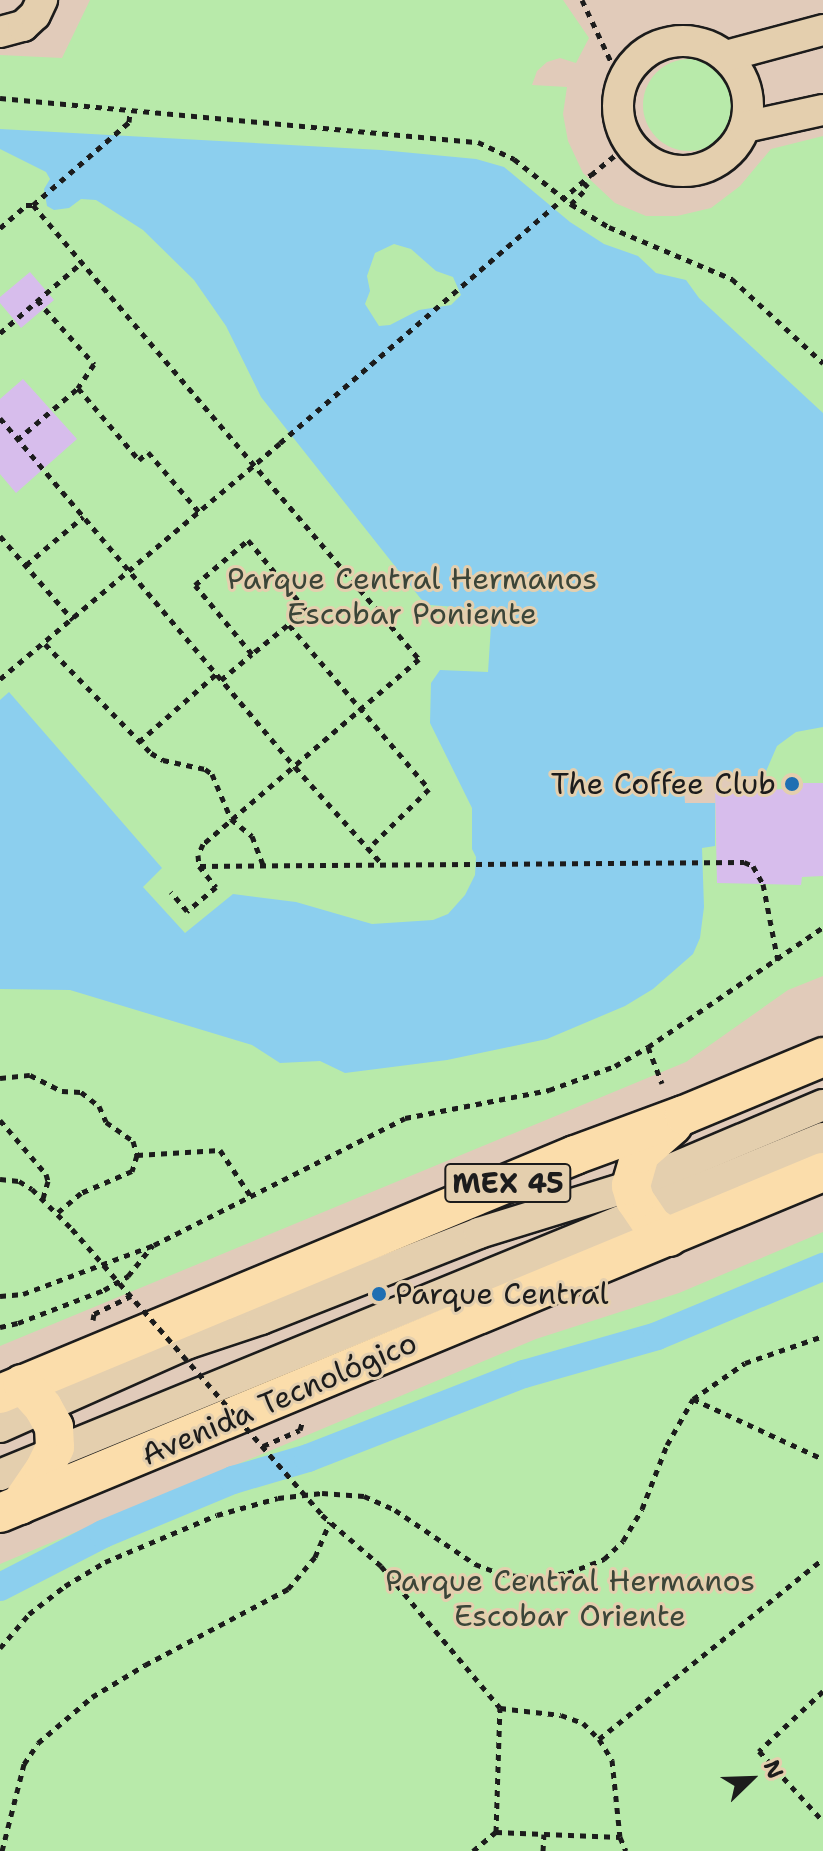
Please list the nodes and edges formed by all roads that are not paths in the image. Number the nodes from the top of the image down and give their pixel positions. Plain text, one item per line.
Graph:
1 (42, 0) edge
2 (823, 30) edge
3 (0, 32) edge
4 (726, 56) junction
5 (823, 110) edge
6 (745, 127) junction
7 (823, 1057) edge
8 (823, 1105) edge
9 (684, 1115) junction
10 (823, 1138) edge
11 (823, 1172) edge
12 (648, 1212) junction
13 (22, 1395) edge
14 (0, 1427) edge
15 (51, 1455) junction
16 (7, 1498) edge

1 - 3 lane
2 - 4 lane
4 - 6 lane
4 - 6 lane
5 - 6 lane
7 - 9 main road, MEX 45
8 - 12 lane
9 - 12 main road
9 - 13 main road, MEX 45
10 - 12 lane
11 - 12 main road, Avenida Tecnológico
12 - 13 lane
12 - 15 lane
12 - 16 main road, Avenida Tecnológico
13 - 14 lane
13 - 15 main road
15 - 16 main road

